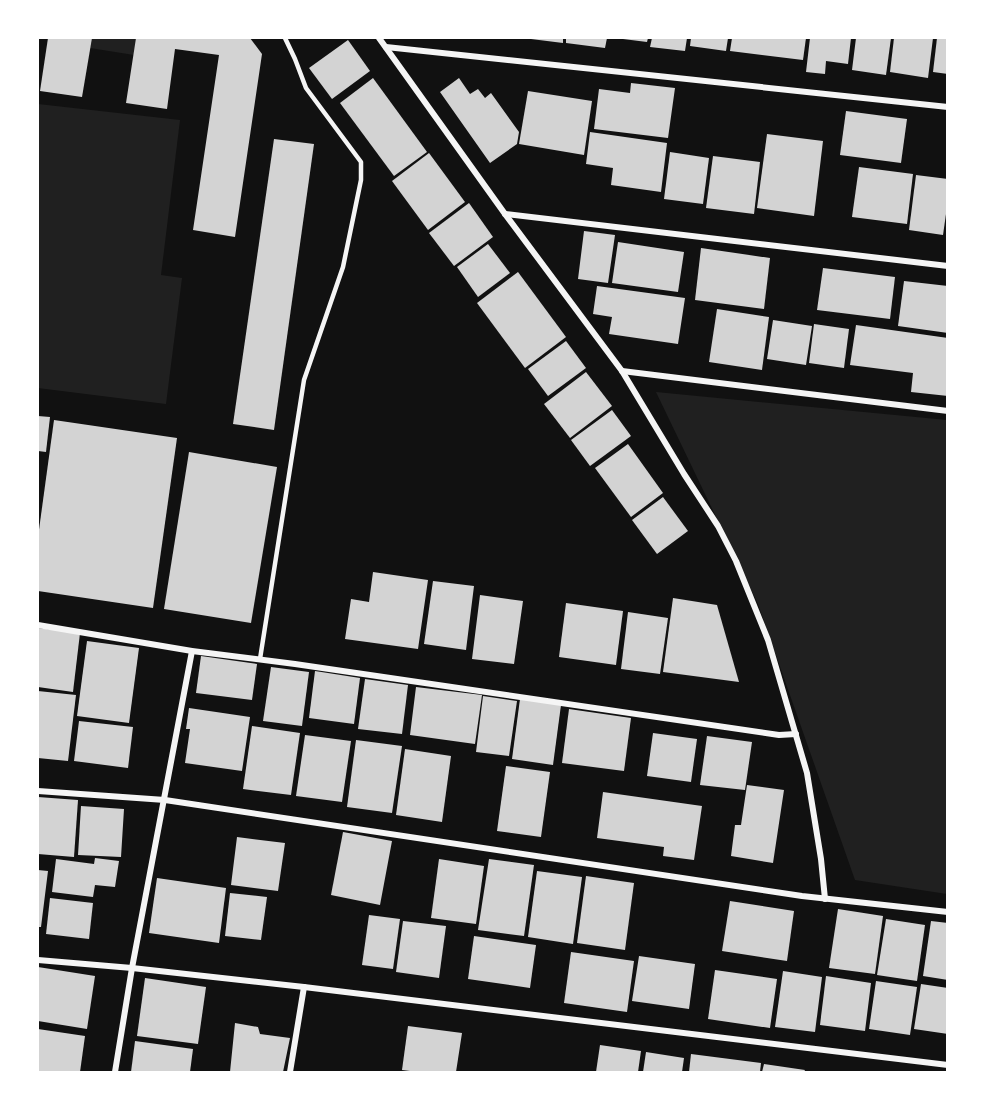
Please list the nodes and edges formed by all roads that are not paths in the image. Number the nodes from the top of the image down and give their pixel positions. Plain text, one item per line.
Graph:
1 (285, 38) edge
2 (379, 38) edge
3 (386, 47) junction
4 (948, 107) edge
5 (505, 214) junction
6 (948, 266) edge
7 (622, 371) junction
8 (948, 411) edge
9 (38, 625) edge
10 (192, 651) junction
11 (260, 659) junction
12 (796, 734) junction
13 (38, 790) edge
14 (165, 800) junction
15 (825, 899) junction
16 (948, 912) edge
17 (38, 960) edge
18 (132, 968) junction
19 (304, 987) junction
20 (948, 1065) edge
21 (115, 1072) edge
22 (290, 1072) edge

1 - 11 lane
2 - 3 street
3 - 4 street
3 - 5 street
5 - 6 street
5 - 7 street
7 - 8 street
7 - 12 street
9 - 10 street
10 - 11 street
10 - 14 street
11 - 12 street
12 - 15 street
13 - 14 street
14 - 15 street
14 - 18 street
15 - 16 street
17 - 18 street
18 - 19 street
18 - 21 street
19 - 20 street
19 - 22 street

